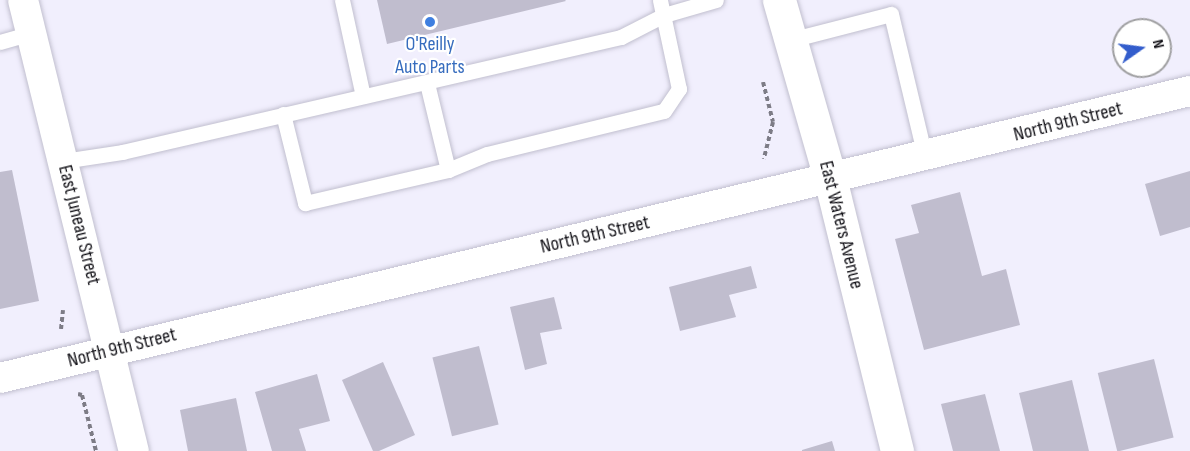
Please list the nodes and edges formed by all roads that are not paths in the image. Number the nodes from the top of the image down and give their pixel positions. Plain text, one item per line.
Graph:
1 (23, 0) edge
2 (342, 0) edge
3 (716, 0) edge
4 (779, 0) edge
5 (662, 8) edge
6 (31, 33) junction
7 (790, 40) junction
8 (0, 42) edge
9 (427, 83) junction
10 (1190, 92) edge
11 (363, 96) junction
12 (283, 114) junction
13 (925, 157) junction
14 (63, 161) junction
15 (448, 170) junction
16 (830, 178) junction
17 (109, 351) junction
18 (0, 378) edge
19 (134, 451) edge
20 (897, 451) edge

1 - 6 street, East Juneau Street
2 - 11 lane
3 - 5 lane
4 - 7 street, East Waters Avenue
5 - 9 lane
5 - 15 lane
6 - 8 lane
6 - 14 street, East Juneau Street
7 - 13 lane
7 - 16 street, East Waters Avenue
9 - 11 lane
9 - 15 lane
10 - 13 street, North 9th Street
11 - 12 lane
12 - 14 lane
12 - 15 lane
13 - 16 street, North 9th Street
14 - 17 street, East Juneau Street
16 - 17 street, North 9th Street
16 - 20 street, East Waters Avenue
17 - 18 street, North 9th Street
17 - 19 street, East Juneau Street

